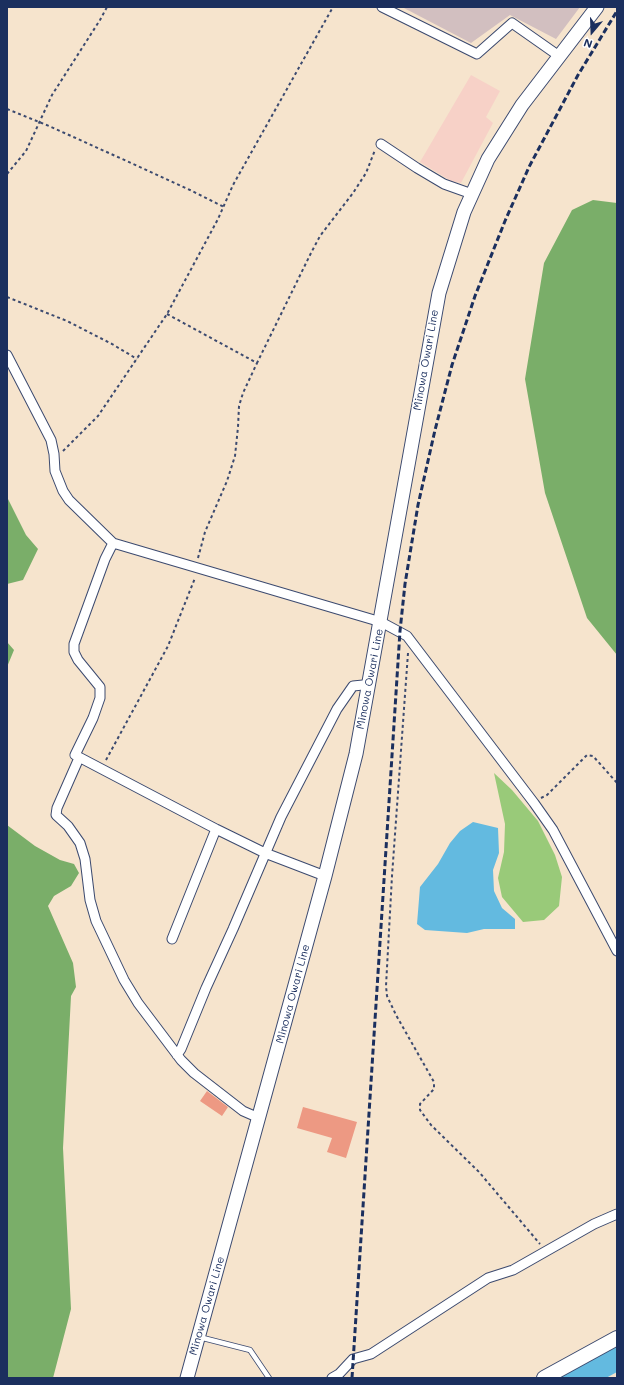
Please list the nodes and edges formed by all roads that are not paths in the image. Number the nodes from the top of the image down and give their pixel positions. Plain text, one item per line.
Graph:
1 (382, 7) edge
2 (597, 7) edge
3 (559, 56) junction
4 (381, 144) road end
5 (472, 194) junction
6 (7, 355) edge
7 (113, 543) junction
8 (380, 622) junction
9 (368, 687) junction
10 (79, 758) junction
11 (216, 829) junction
12 (266, 853) junction
13 (325, 876) junction
14 (172, 939) dead end
15 (617, 951) edge
16 (177, 1055) junction
17 (259, 1118) junction
18 (617, 1214) edge
19 (198, 1337) junction
20 (617, 1338) edge
21 (187, 1378) edge
22 (269, 1378) edge
23 (332, 1378) edge
24 (544, 1378) edge

1 - 3 street
2 - 3 main road, Minowa Owari Line
3 - 5 main road, Minowa Owari Line
4 - 5 street
5 - 8 main road, Minowa Owari Line
6 - 7 street
7 - 8 street
7 - 10 street
8 - 9 main road, Minowa Owari Line
8 - 15 street
9 - 12 street
9 - 13 main road, Minowa Owari Line
10 - 11 street
10 - 16 street
11 - 12 street
11 - 14 street
12 - 13 street
12 - 16 street
13 - 17 main road, Minowa Owari Line
16 - 17 street
17 - 19 main road, Minowa Owari Line
18 - 23 street
19 - 21 main road, Minowa Owari Line
19 - 22 lane
20 - 24 main road

